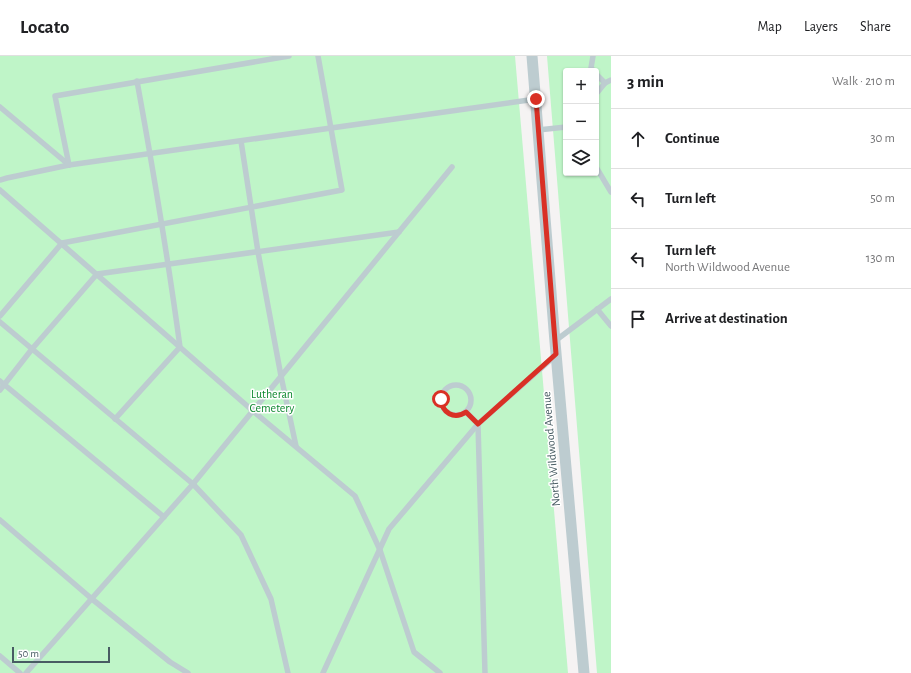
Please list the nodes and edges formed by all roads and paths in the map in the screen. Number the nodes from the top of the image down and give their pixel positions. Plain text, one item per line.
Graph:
1 (289, 56) edge
2 (318, 56) edge
3 (532, 56) edge
4 (593, 56) edge
5 (591, 68) edge
6 (599, 77) edge
7 (611, 80) edge
8 (137, 81) junction
9 (605, 83) junction
10 (599, 90) edge
11 (536, 99) junction
12 (0, 107) edge
13 (563, 126) edge
14 (331, 128) junction
15 (538, 130) junction
16 (242, 141) junction
17 (150, 154) junction
18 (69, 166) junction
19 (452, 167) dead end
20 (599, 172) edge
21 (0, 180) edge
22 (0, 190) edge
23 (611, 192) edge
24 (252, 207) junction
25 (161, 224) junction
26 (399, 232) junction
27 (62, 243) junction
28 (258, 252) junction
29 (169, 264) junction
30 (97, 274) junction
31 (611, 299) edge
32 (598, 310) junction
33 (0, 316) edge
34 (0, 322) edge
35 (611, 326) edge
36 (555, 342) junction
37 (180, 347) junction
38 (32, 349) junction
39 (556, 354) junction
40 (281, 376) junction
41 (2, 383) edge
42 (0, 390) edge
43 (253, 410) junction
44 (466, 412) junction
45 (115, 419) junction
46 (478, 424) junction
47 (296, 446) junction
48 (193, 484) junction
49 (164, 517) junction
50 (0, 520) edge
51 (380, 550) junction
52 (92, 599) junction
53 (0, 656) edge
54 (20, 673) edge
55 (26, 673) edge
56 (188, 673) edge
57 (288, 673) edge
58 (323, 673) edge
59 (440, 673) edge
60 (485, 673) edge
61 (584, 673) edge

1 - 8 lane
2 - 14 lane
3 - 11 street, North Wildwood Avenue
4 - 5 lane
6 - 9 lane
7 - 9 lane
8 - 17 lane
8 - 18 lane
9 - 10 lane
11 - 14 lane
11 - 15 street, North Wildwood Avenue
12 - 18 lane
13 - 15 lane
14 - 16 lane
14 - 24 lane
15 - 36 street, North Wildwood Avenue
16 - 17 lane
16 - 24 lane
17 - 18 lane
17 - 25 lane
18 - 21 lane
19 - 26 lane
20 - 23 lane
22 - 27 lane
24 - 25 lane
24 - 28 lane
25 - 27 lane
25 - 29 lane
26 - 28 lane
26 - 40 lane
27 - 30 lane
27 - 33 lane
28 - 29 lane
28 - 40 lane
29 - 30 lane
29 - 37 lane
30 - 37 lane
30 - 38 lane
31 - 32 lane
32 - 35 lane
32 - 36 lane
34 - 38 lane
36 - 39 street, North Wildwood Avenue
37 - 43 lane
37 - 45 lane
38 - 41 lane
38 - 45 lane
39 - 46 lane
39 - 61 street, North Wildwood Avenue
40 - 43 lane
40 - 47 lane
41 - 42 lane
41 - 49 lane
43 - 47 lane
43 - 48 lane
44 - 44 lane
44 - 46 lane
45 - 48 lane
46 - 51 lane
46 - 60 lane
47 - 51 lane
48 - 49 lane
48 - 57 lane
49 - 52 lane
50 - 52 lane
51 - 58 lane
51 - 59 lane
52 - 55 lane
52 - 56 lane
53 - 54 lane

